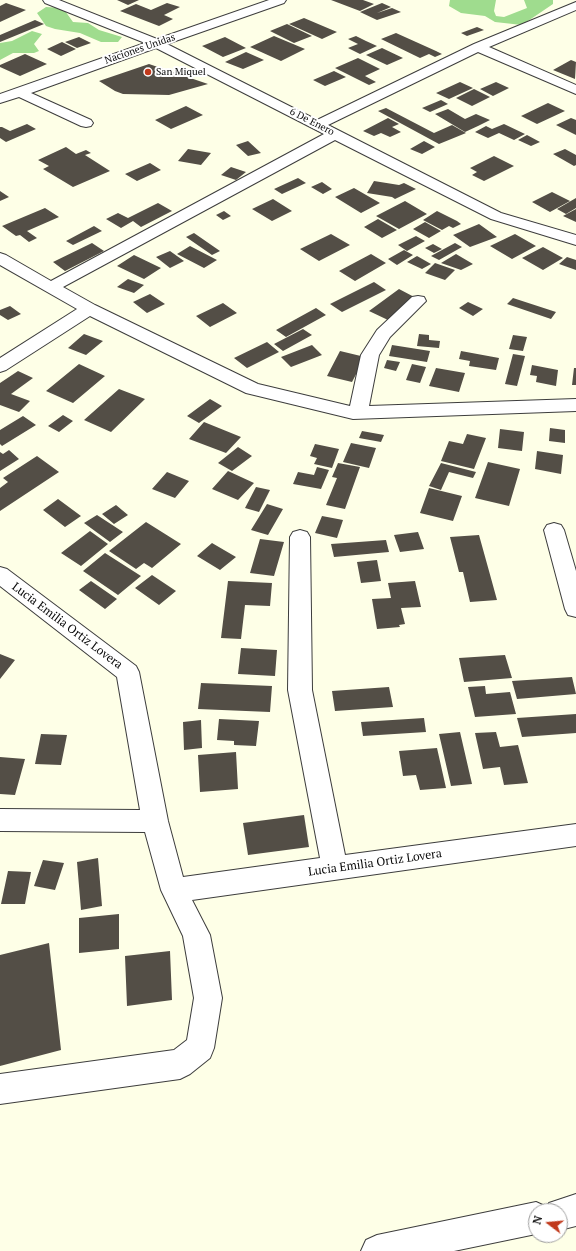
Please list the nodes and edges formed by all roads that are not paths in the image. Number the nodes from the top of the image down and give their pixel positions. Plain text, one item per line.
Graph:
1 (49, 0) edge
2 (280, 0) edge
3 (576, 6) edge
4 (155, 43) junction
5 (478, 47) junction
6 (576, 90) edge
7 (19, 92) junction
8 (0, 98) edge
9 (86, 123) dead end
10 (318, 125) junction
11 (335, 134) junction
12 (576, 240) edge
13 (0, 258) edge
14 (50, 288) junction
15 (418, 301) dead end
16 (89, 309) junction
17 (0, 366) edge
18 (576, 405) edge
19 (358, 412) junction
20 (554, 530) dead end
21 (300, 537) dead end
22 (0, 575) edge
23 (576, 609) edge
24 (0, 820) edge
25 (154, 821) junction
26 (576, 835) edge
27 (334, 869) junction
28 (174, 890) junction
29 (0, 1089) edge
30 (528, 1220) edge
31 (377, 1251) edge

1 - 4 street, 6 De Enero
2 - 4 street, Naciones Unidas
3 - 5 street
4 - 7 street, Naciones Unidas
4 - 10 street, 6 De Enero
5 - 6 street
5 - 10 street
7 - 8 street, Naciones Unidas
7 - 9 street
10 - 11 street, 6 De Enero
11 - 12 street, 6 De Enero
11 - 14 street
13 - 14 street
14 - 16 street
15 - 19 street
16 - 17 street
16 - 19 street
18 - 19 street
20 - 23 street
21 - 27 street
22 - 25 street, Lucia Emilia Ortiz Lovera
24 - 25 street
25 - 28 street, Lucia Emilia Ortiz Lovera
26 - 27 street, Lucia Emilia Ortiz Lovera
27 - 28 street, Lucia Emilia Ortiz Lovera
28 - 29 street, Lucia Emilia Ortiz Lovera
30 - 31 street

